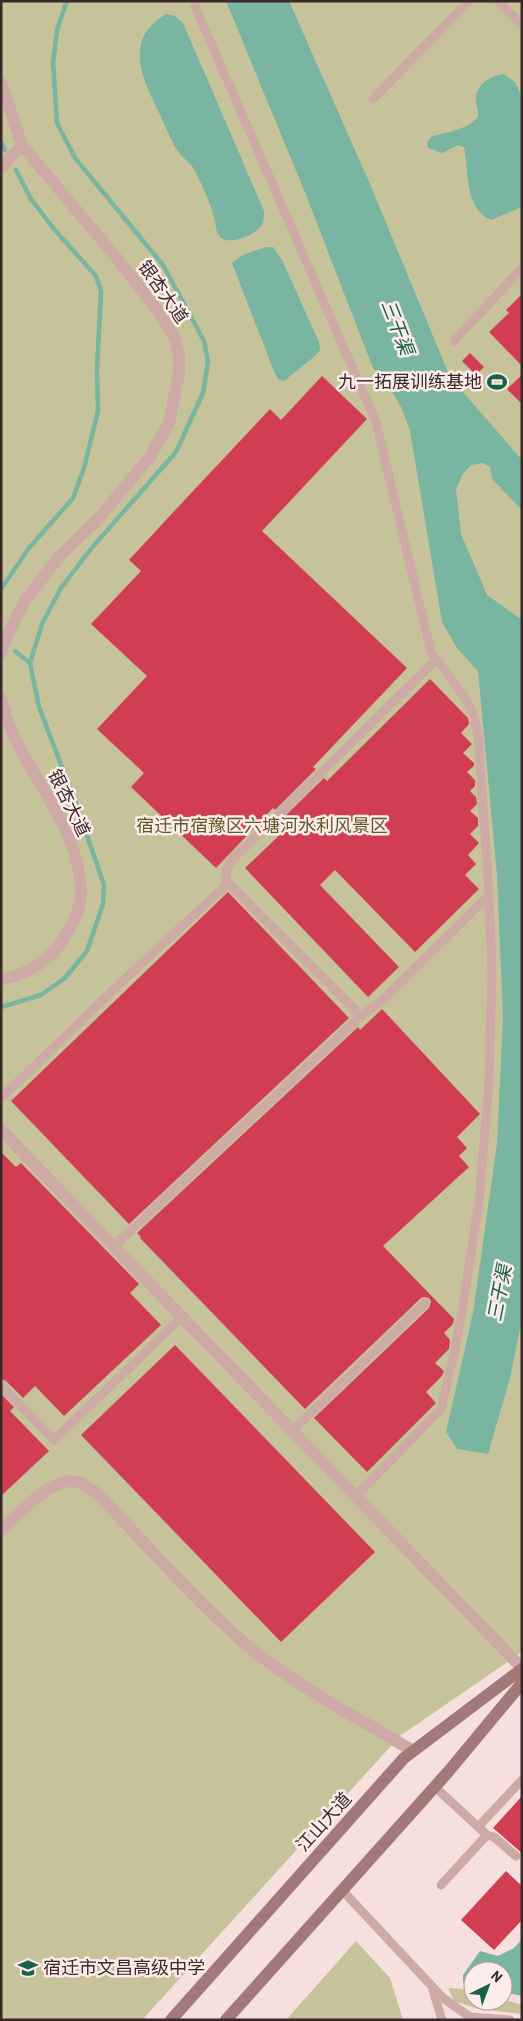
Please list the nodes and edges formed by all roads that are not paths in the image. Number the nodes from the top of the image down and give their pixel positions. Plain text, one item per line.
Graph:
1 (469, 1) edge
2 (498, 1) edge
3 (195, 6) dead end
4 (522, 25) edge
5 (1, 83) edge
6 (374, 99) dead end
7 (22, 145) junction
8 (1, 168) edge
9 (522, 268) edge
10 (454, 341) dead end
11 (1, 653) edge
12 (436, 660) junction
13 (1, 700) edge
14 (227, 882) junction
15 (490, 895) junction
16 (1, 979) edge
17 (361, 1016) junction
18 (1, 1098) edge
19 (1, 1130) edge
20 (114, 1246) junction
21 (425, 1303) dead end
22 (182, 1317) junction
23 (1, 1385) edge
24 (292, 1431) junction
25 (356, 1496) junction
26 (1, 1530) edge
27 (522, 1669) edge
28 (522, 1683) edge
29 (413, 1751) junction
30 (522, 1780) edge
31 (435, 1787) junction
32 (478, 1827) junction
33 (487, 1835) junction
34 (516, 1856) dead end
35 (440, 1885) dead end
36 (342, 1890) junction
37 (432, 1985) junction
38 (171, 2020) edge
39 (226, 2020) edge
40 (442, 2020) edge
41 (510, 2020) edge

1 - 6 lane
2 - 4 lane
3 - 12 lane
5 - 7 street, 银杏大道
7 - 8 street
7 - 11 street, 银杏大道
9 - 10 lane
12 - 14 lane
12 - 15 lane
13 - 16 street, 银杏大道
14 - 17 lane
14 - 18 lane
15 - 17 lane
15 - 25 lane
17 - 20 lane
19 - 20 street
20 - 22 street
21 - 24 lane
22 - 23 lane
22 - 24 street
24 - 25 street
25 - 27 street
26 - 29 street
27 - 29 main road, 江山大道
28 - 31 main road
29 - 38 main road, 江山大道
30 - 32 lane
31 - 32 lane
31 - 36 main road
32 - 33 lane
33 - 34 lane
33 - 35 lane
36 - 37 lane
36 - 39 main road
37 - 40 lane
37 - 41 lane

